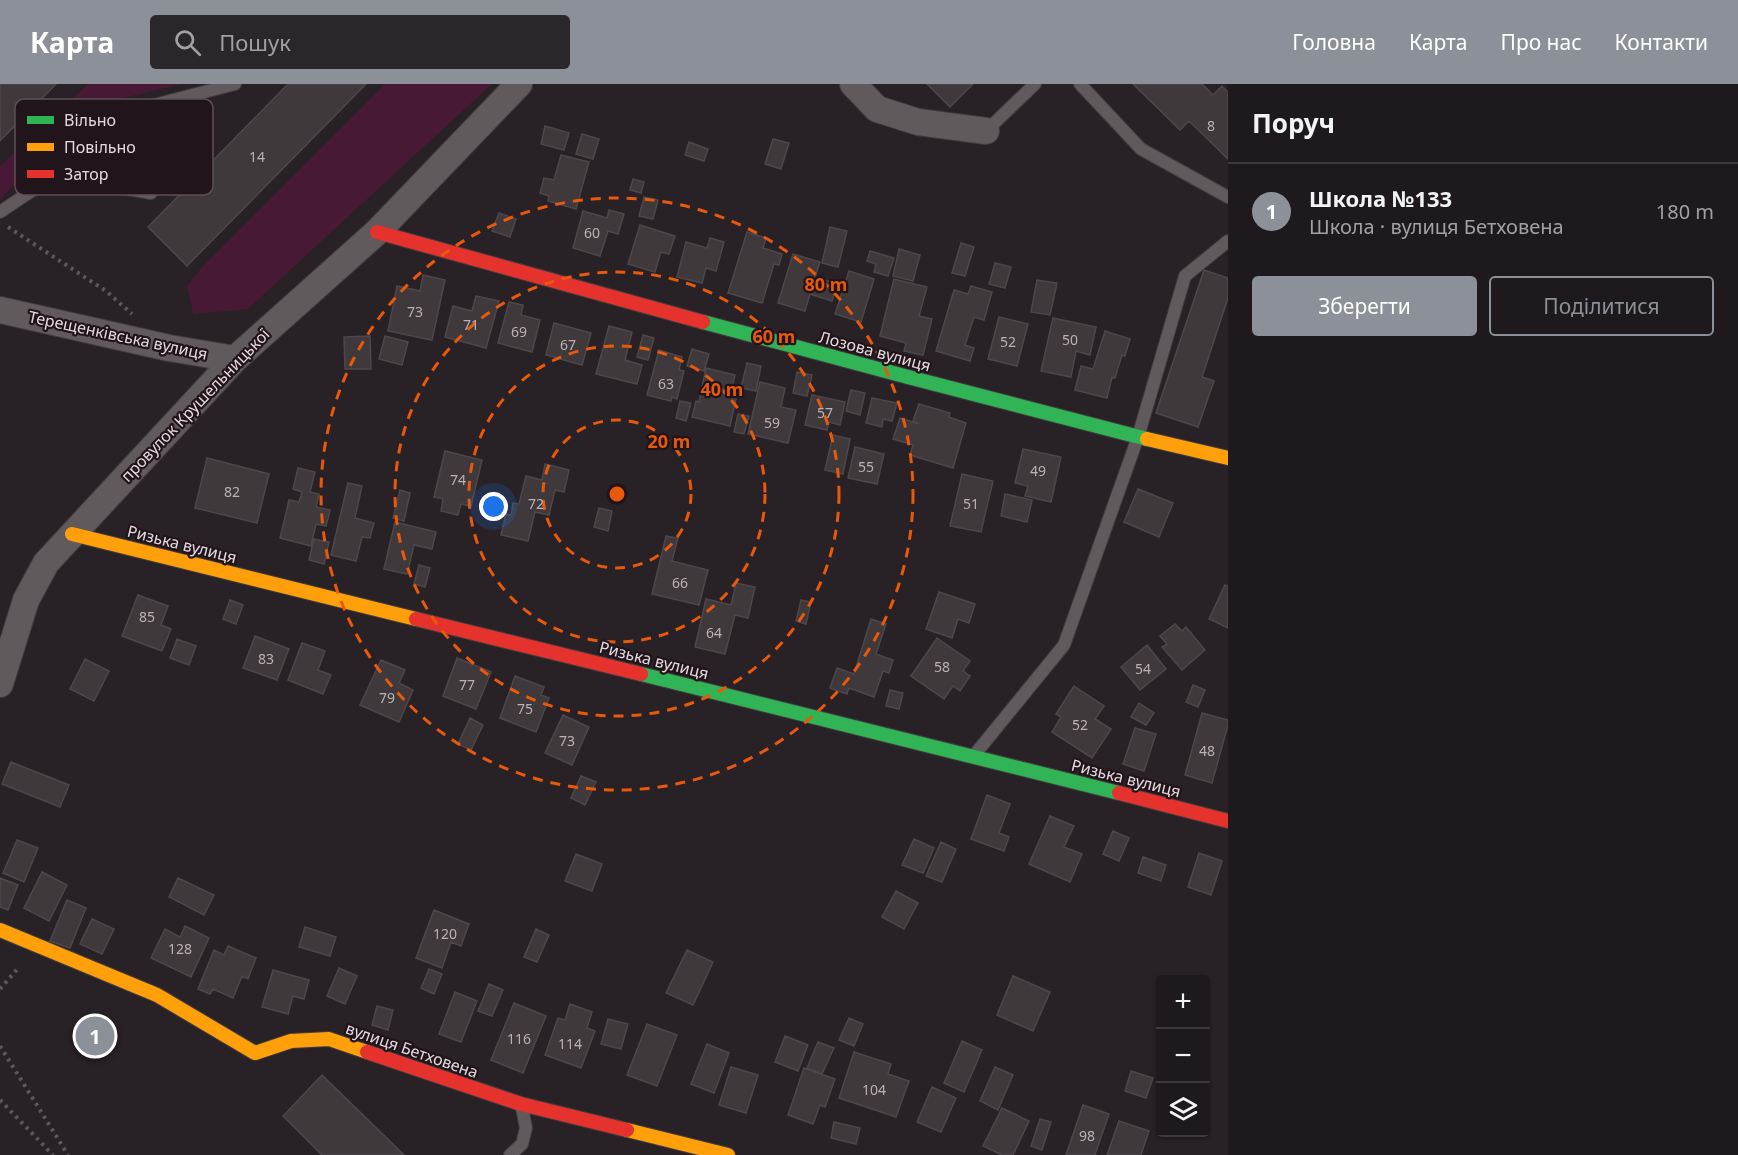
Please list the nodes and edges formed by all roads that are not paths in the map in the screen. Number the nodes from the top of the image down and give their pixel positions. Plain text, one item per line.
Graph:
1 (235, 84) edge
2 (519, 84) edge
3 (853, 84) edge
4 (1035, 84) edge
5 (1080, 84) edge
6 (175, 99) edge
7 (986, 131) joint
8 (26, 195) edge
9 (1228, 197) edge
10 (0, 212) edge
11 (377, 231) junction
12 (1228, 241) edge
13 (0, 310) edge
14 (235, 359) junction
15 (1138, 437) junction
16 (1228, 458) edge
17 (72, 534) junction
18 (0, 684) edge
19 (973, 756) junction
20 (1228, 821) edge
21 (0, 930) edge
22 (521, 1104) junction
23 (510, 1155) edge
24 (728, 1155) edge

1 - 6 lane
2 - 11 street, провулок Крушельницької
3 - 7 street
4 - 7 lane
5 - 9 lane
8 - 10 lane
11 - 14 street, провулок Крушельницької
11 - 15 street, Лозова вулиця
12 - 15 lane
13 - 14 street, Терещенківська вулиця
14 - 17 street, провулок Крушельницької
15 - 16 street, Лозова вулиця
15 - 19 lane
17 - 18 street, провулок Крушельницької
17 - 19 street, Ризька вулиця
19 - 20 street, Ризька вулиця
21 - 22 street, вулиця Бетховена
22 - 23 lane
22 - 24 street, вулиця Бетховена

